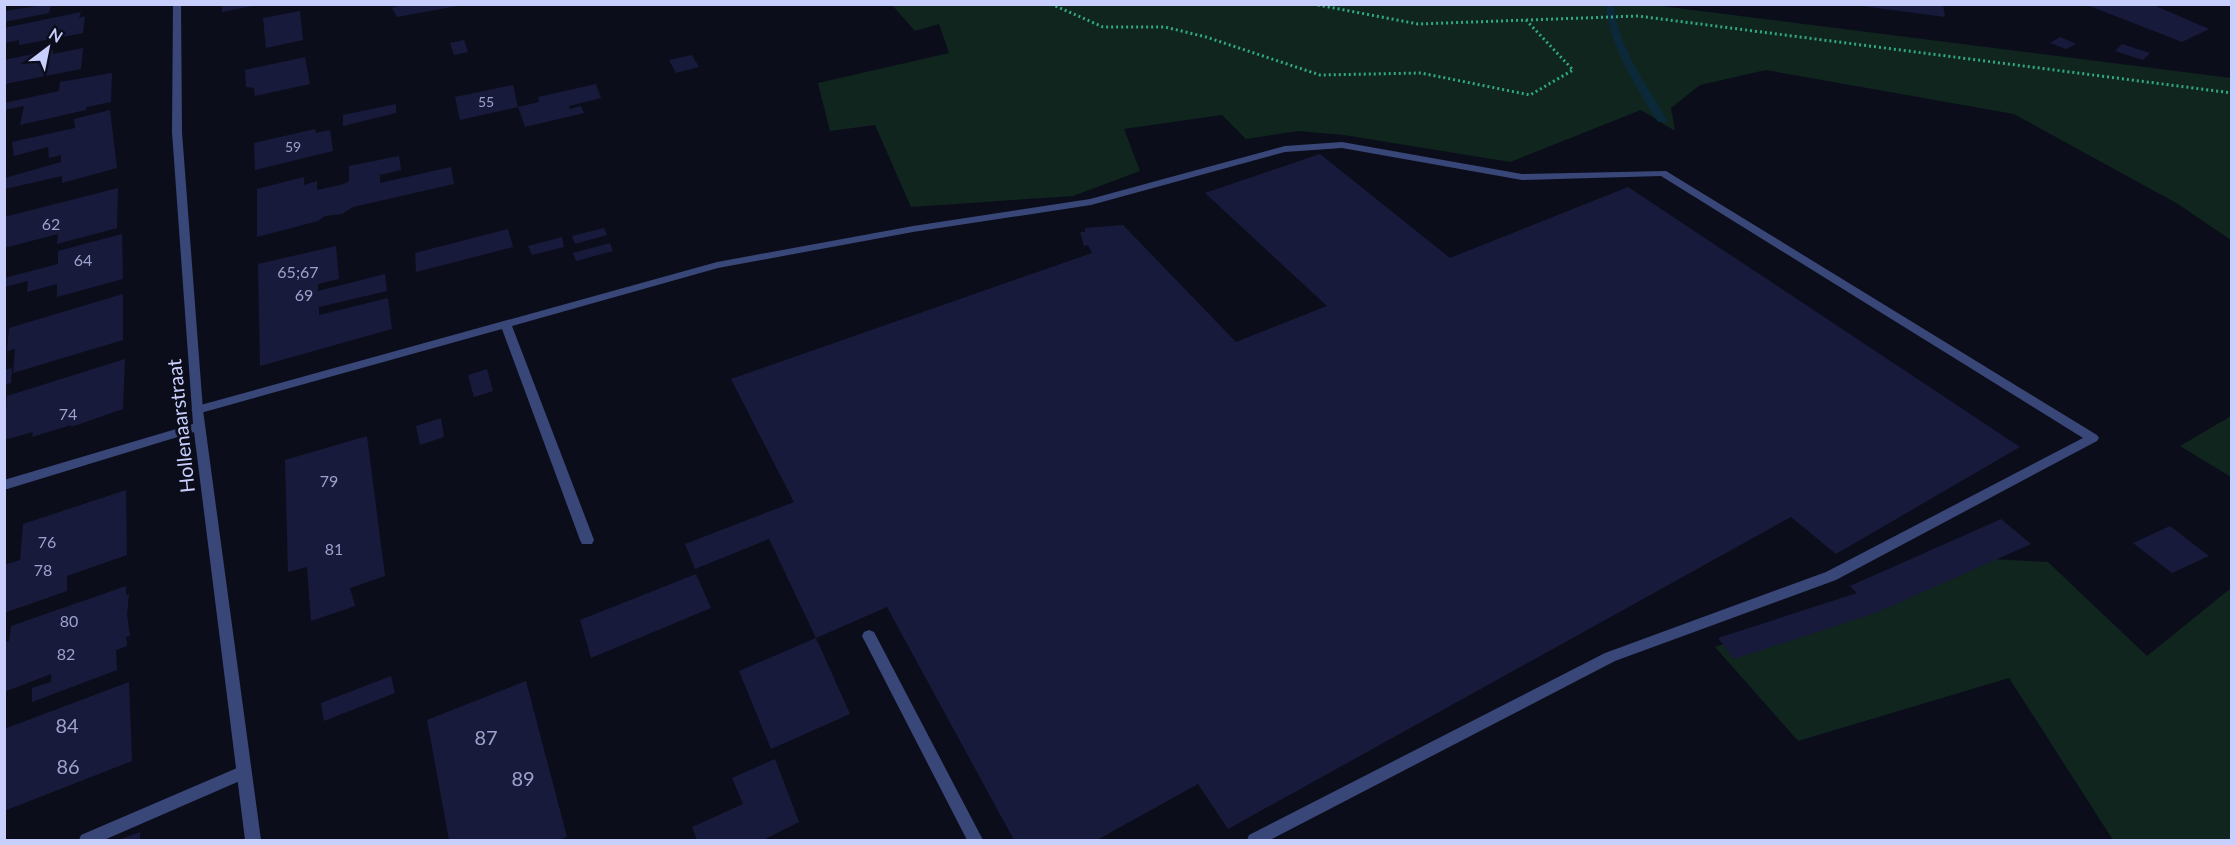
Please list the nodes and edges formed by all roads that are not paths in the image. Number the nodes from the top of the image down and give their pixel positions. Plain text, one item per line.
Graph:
1 (177, 4) edge
2 (506, 324) junction
3 (197, 410) junction
4 (199, 426) junction
5 (4, 485) edge
6 (587, 540) dead end
7 (869, 636) dead end
8 (244, 772) junction
9 (87, 840) edge
10 (253, 840) edge
11 (975, 840) edge
12 (1255, 840) edge

1 - 3 street, Hollenaarstraat
2 - 3 street
2 - 6 street
2 - 12 street
3 - 4 street, Hollenaarstraat
4 - 5 street
4 - 8 street, Hollenaarstraat
7 - 11 street
8 - 9 street
8 - 10 street, Hollenaarstraat

